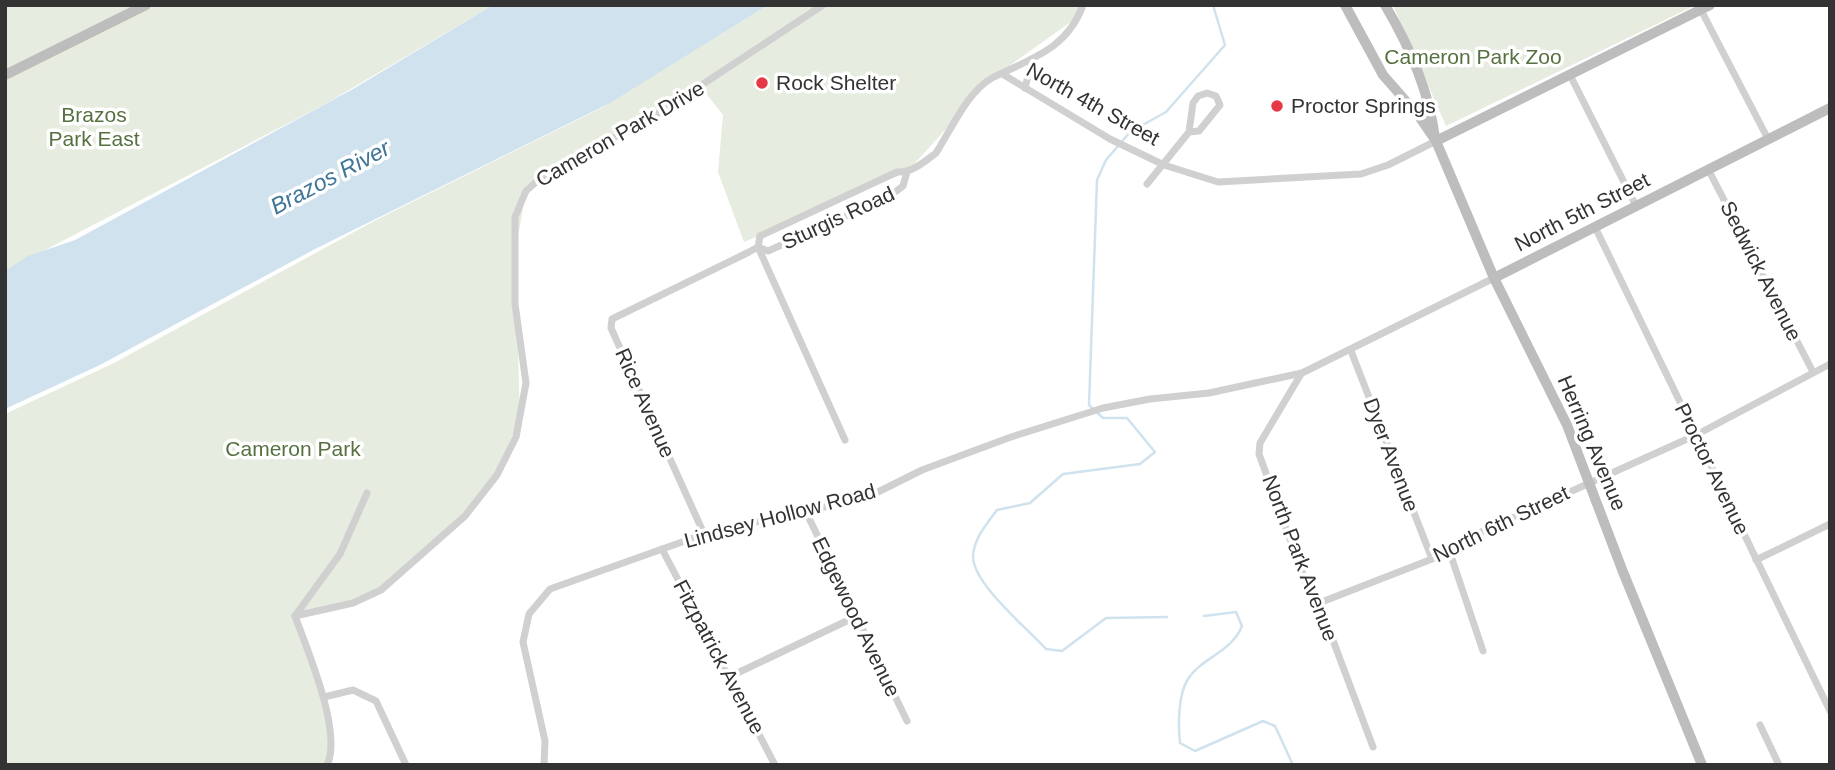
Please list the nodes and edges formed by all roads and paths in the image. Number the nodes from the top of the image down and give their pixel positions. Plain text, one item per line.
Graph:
1 (146, 5) edge
2 (823, 5) edge
3 (1083, 5) edge
4 (1345, 5) edge
5 (1385, 5) edge
6 (1706, 7) edge
7 (1032, 60) junction
8 (5, 75) edge
9 (1004, 75) junction
10 (1570, 75) junction
11 (1025, 88) junction
12 (1830, 108) edge
13 (1189, 132) junction
14 (1768, 139) junction
15 (1436, 141) junction
16 (1164, 165) junction
17 (1708, 169) junction
18 (907, 172) junction
19 (1147, 184) dead end
20 (1636, 206) junction
21 (1595, 227) junction
22 (758, 247) junction
23 (1494, 278) junction
24 (658, 296) joint
25 (1351, 351) junction
26 (1830, 364) edge
27 (1813, 372) junction
28 (1302, 373) junction
29 (1696, 435) junction
30 (845, 440) dead end
31 (1589, 481) junction
32 (367, 494) dead end
33 (806, 512) junction
34 (1830, 524) edge
35 (704, 534) junction
36 (1448, 547) junction
37 (662, 549) junction
38 (1432, 559) junction
39 (1756, 560) junction
40 (1319, 603) junction
41 (295, 615) junction
42 (855, 617) junction
43 (1483, 652) dead end
44 (731, 676) junction
45 (324, 697) junction
46 (1830, 711) edge
47 (907, 721) dead end
48 (1760, 725) dead end
49 (1373, 747) dead end
50 (327, 765) edge
51 (406, 765) edge
52 (544, 765) edge
53 (775, 765) edge
54 (1702, 765) edge
55 (1779, 765) edge

1 - 8 main road
2 - 41 street, Cameron Park Drive
3 - 7 street, Sturgis Road
4 - 15 main road, Herring Avenue
5 - 15 main road, Herring Avenue
6 - 10 main road, North 4th Street
6 - 14 street
7 - 9 street, Sturgis Road
7 - 11 street
9 - 11 street, North 4th Street
9 - 18 street, Sturgis Road
10 - 15 main road, North 4th Street
10 - 20 street
11 - 16 street, North 4th Street
12 - 14 main road, North 5th Street
13 - 13 street
13 - 16 street
14 - 17 main road, North 5th Street
15 - 16 street, North 4th Street
15 - 23 main road, Herring Avenue
16 - 19 street
17 - 20 main road, North 5th Street
17 - 27 street, Sedwick Avenue
18 - 22 street, Sturgis Road
18 - 22 street, Sturgis Road
20 - 21 main road, North 5th Street
21 - 23 main road, North 5th Street
21 - 29 street, Proctor Avenue
22 - 24 street, Sturgis Road
22 - 30 street
23 - 25 street, North 5th Street
23 - 31 main road, Herring Avenue
24 - 35 street, Rice Avenue
25 - 28 street, Lindsey Hollow Road
25 - 38 street, Dyer Avenue
26 - 27 street, North 6th Street
27 - 29 street, North 6th Street
28 - 33 street, Lindsey Hollow Road
28 - 40 street, North Park Avenue
29 - 31 street, North 6th Street
29 - 39 street, Proctor Avenue
31 - 36 street, North 6th Street
31 - 54 main road, Herring Avenue
32 - 41 street
33 - 35 street, Lindsey Hollow Road
33 - 42 street, Edgewood Avenue
34 - 39 street
35 - 37 street, Lindsey Hollow Road
36 - 38 street, North 6th Street
36 - 43 street
37 - 44 street, Fitzpatrick Avenue
37 - 52 street, Lindsey Hollow Road
38 - 40 street, North 6th Street
39 - 46 street, Proctor Avenue
40 - 49 street, North Park Avenue
41 - 45 street
42 - 44 street
42 - 47 street, Edgewood Avenue
44 - 53 street, Fitzpatrick Avenue
45 - 50 street
45 - 51 street
48 - 55 street

